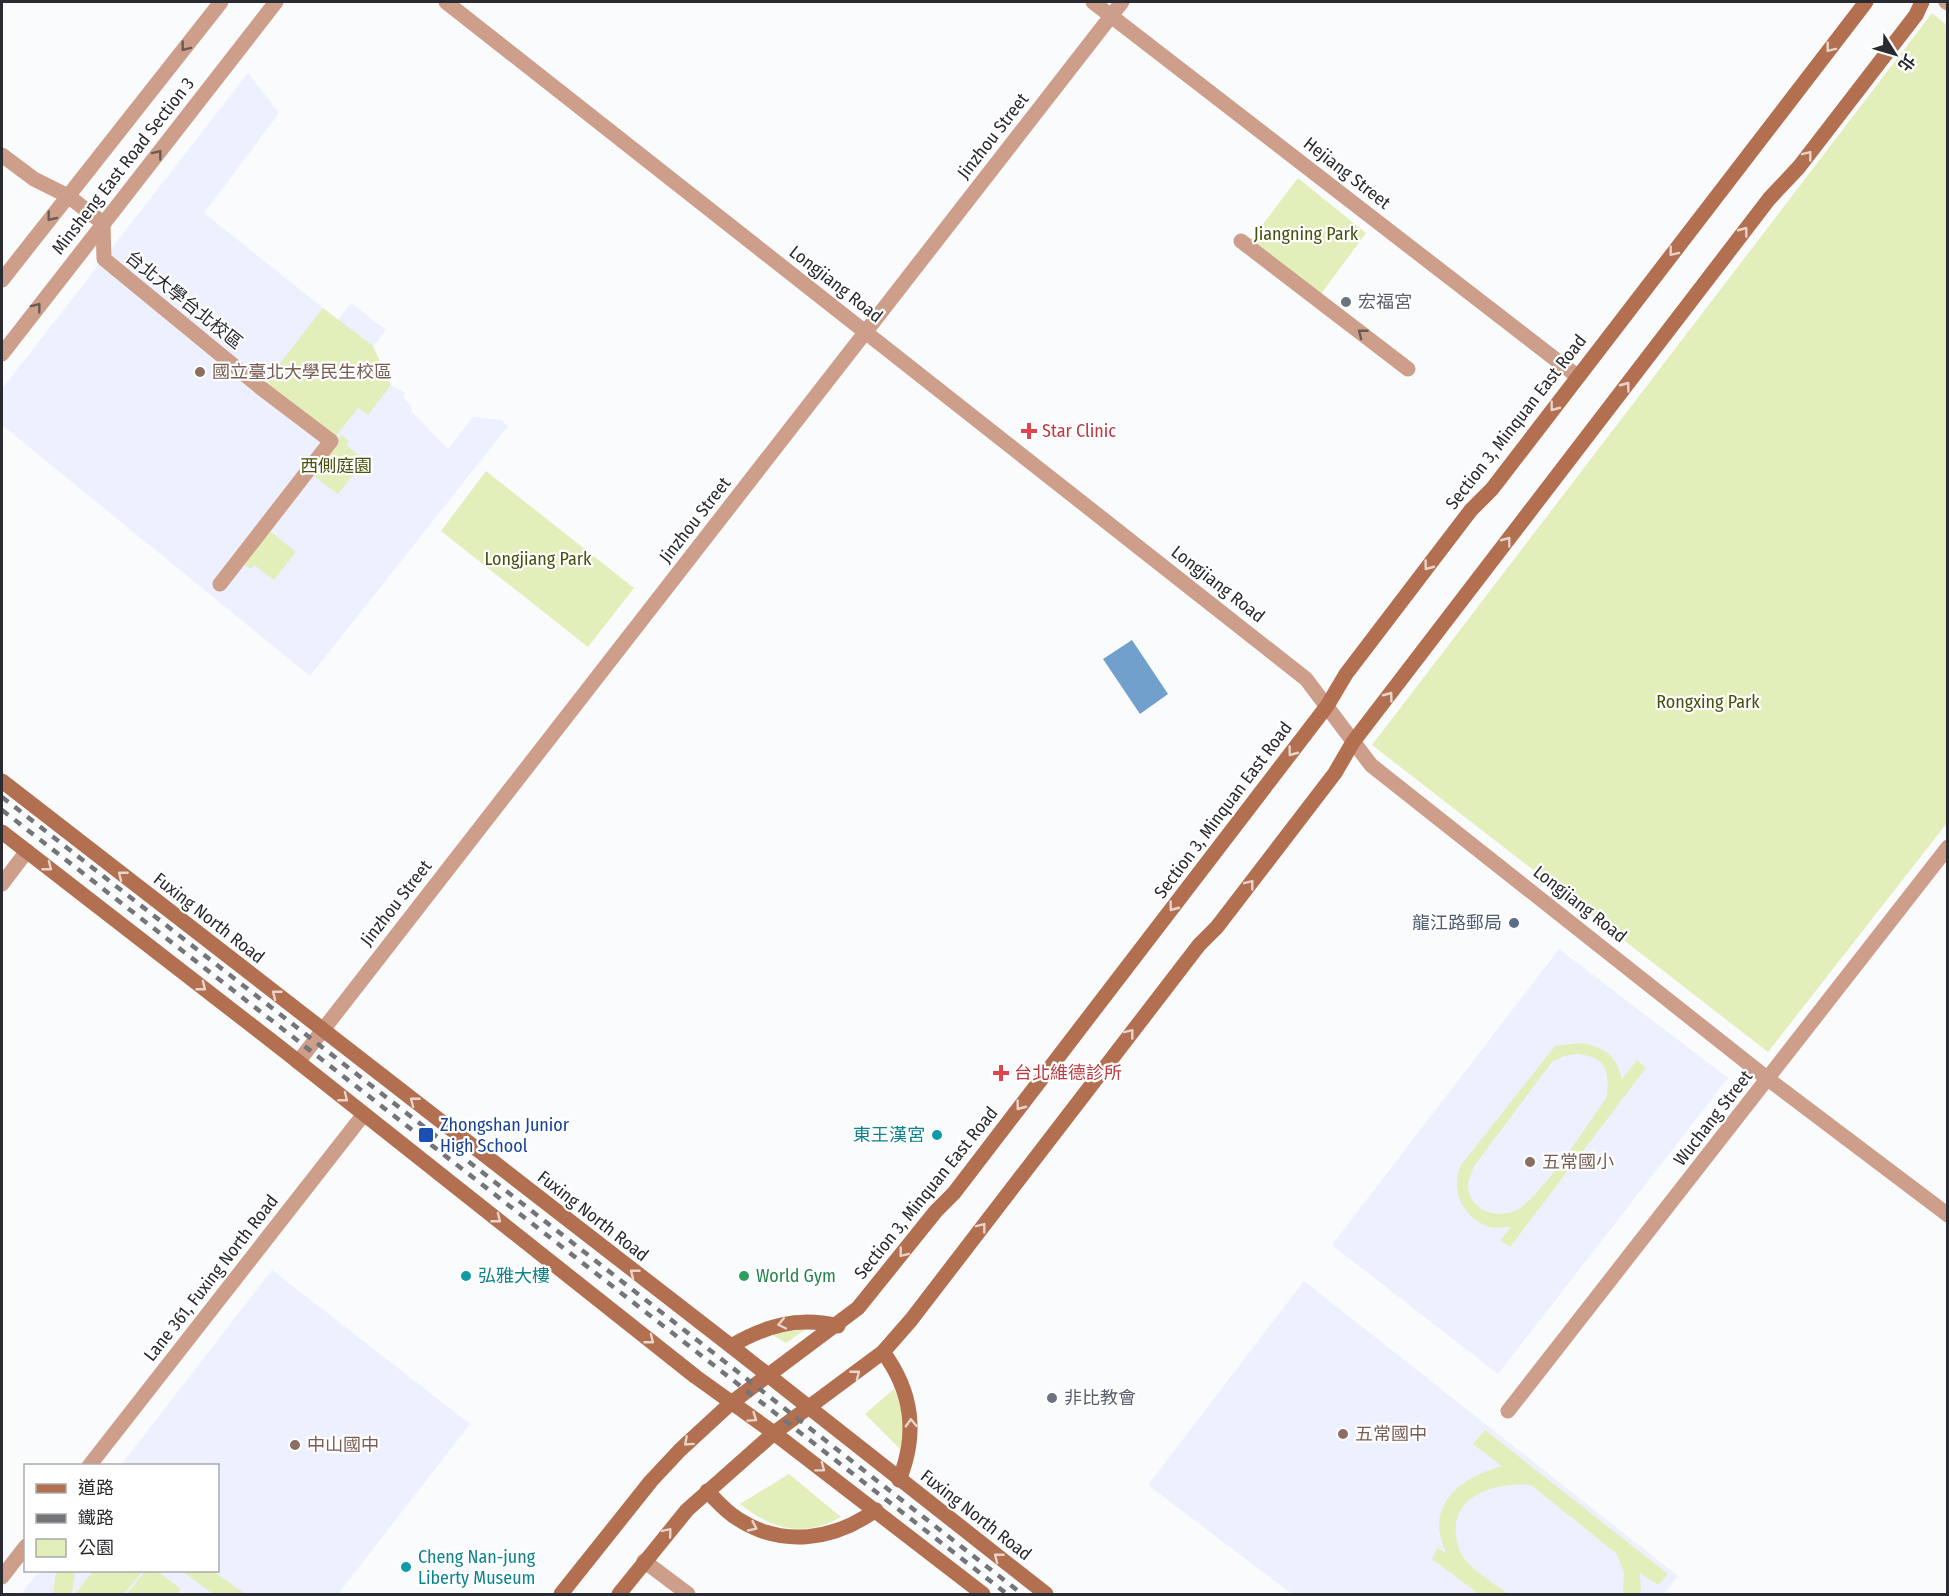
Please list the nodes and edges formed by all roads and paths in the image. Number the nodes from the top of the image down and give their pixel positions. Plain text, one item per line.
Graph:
1 (221, 2) edge
2 (276, 2) edge
3 (446, 2) edge
4 (1093, 2) edge
5 (1122, 2) edge
6 (1866, 2) edge
7 (1922, 2) edge
8 (1112, 16) junction
9 (2, 155) edge
10 (68, 196) junction
11 (103, 223) junction
12 (1241, 241) dead end
13 (2, 280) edge
14 (866, 331) junction
15 (2, 354) edge
16 (1408, 369) dead end
17 (1577, 376) junction
18 (220, 584) dead end
19 (1327, 706) junction
20 (1353, 742) junction
21 (2, 781) edge
22 (2, 831) edge
23 (1947, 847) edge
24 (27, 851) junction
25 (2, 884) edge
26 (322, 1030) junction
27 (298, 1062) junction
28 (1768, 1079) junction
29 (364, 1114) junction
30 (1947, 1215) edge
31 (838, 1326) junction
32 (731, 1346) junction
33 (883, 1352) junction
34 (767, 1375) junction
35 (731, 1403) junction
36 (808, 1407) junction
37 (1508, 1411) dead end
38 (774, 1433) junction
39 (91, 1464) edge
40 (899, 1480) junction
41 (707, 1491) junction
42 (876, 1510) junction
43 (24, 1549) edge
44 (644, 1561) junction
45 (2, 1577) edge
46 (561, 1594) edge
47 (619, 1594) edge
48 (688, 1594) edge
49 (983, 1594) edge
50 (1046, 1594) edge

1 -> 10 street, Minsheng East Road Section 3
11 -> 2 street, Minsheng East Road Section 3
3 - 14 street, Longjiang Road
4 - 8 street, Hejiang Street
5 - 8 street, Jinzhou Street
6 -> 17 main road, Section 3, Minquan East Road
20 -> 7 main road
8 - 14 street, Jinzhou Street
8 - 17 street, Hejiang Street
9 - 10 street
10 - 11 street
10 -> 13 street, Minsheng East Road Section 3
15 -> 11 street, Minsheng East Road Section 3
11 - 18 street, 台北大學台北校區
16 -> 12 street
14 - 19 street, Longjiang Road
14 - 26 street, Jinzhou Street
17 -> 19 main road, Section 3, Minquan East Road
19 - 20 street, Longjiang Road
19 -> 31 main road, Section 3, Minquan East Road
20 - 28 street, Longjiang Road
33 -> 20 main road
26 -> 21 main road, Fuxing North Road
22 - 24 main road
23 - 28 street, Wuchang Street
24 - 25 street
24 -> 27 main road
26 - 27 street, Jinzhou Street
32 -> 26 main road, Fuxing North Road
27 -> 29 main road
28 - 30 street, Longjiang Road
28 - 37 street, Wuchang Street
29 -> 35 main road
29 - 39 street, Lane 361, Fuxing North Road
31 -> 32 main road
31 - 34 main road, Section 3, Minquan East Road
32 - 34 main road, Fuxing North Road
36 -> 33 main road
40 -> 33 main road
34 - 35 main road, Section 3, Minquan East Road
34 - 36 main road, Fuxing North Road
35 -> 38 main road
35 -> 46 main road, Section 3, Minquan East Road
36 - 38 main road
36 - 40 main road, Fuxing North Road
38 - 41 main road
38 -> 42 main road
50 -> 40 main road, Fuxing North Road
41 -> 42 main road
44 -> 41 main road
42 - 49 main road
43 - 45 street
44 - 47 main road
44 - 48 street

